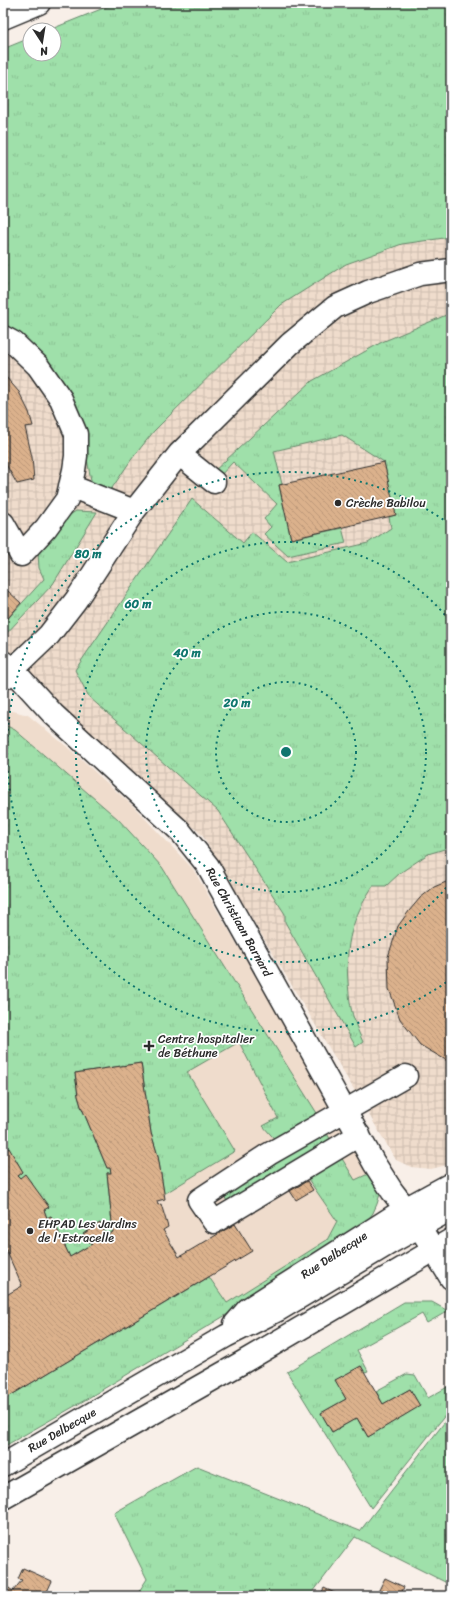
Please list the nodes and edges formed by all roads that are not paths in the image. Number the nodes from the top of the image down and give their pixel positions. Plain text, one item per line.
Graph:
1 (39, 3) edge
2 (3, 18) edge
3 (451, 270) edge
4 (3, 337) edge
5 (179, 454) junction
6 (214, 482) dead end
7 (70, 486) junction
8 (134, 511) junction
9 (3, 523) edge
10 (6, 670) edge
11 (406, 1076) dead end
12 (344, 1112) junction
13 (359, 1136) junction
14 (451, 1184) edge
15 (405, 1209) junction
16 (451, 1209) edge
17 (419, 1226) junction
18 (442, 1245) edge
19 (451, 1278) edge
20 (226, 1336) junction
21 (3, 1465) edge
22 (3, 1498) edge

1 - 2 main road
3 - 5 main road
4 - 7 main road
5 - 6 main road
5 - 8 main road
7 - 8 main road
7 - 9 main road
8 - 10 main road
10 - 12 main road, Rue Christiaan Barnard
11 - 12 main road
12 - 13 main road, Rue Christiaan Barnard
12 - 13 main road
13 - 15 main road, Rue Christiaan Barnard
14 - 15 main road, Rue Delbecque
15 - 17 main road, Rue Christiaan Barnard
15 - 20 main road, Rue Delbecque
16 - 17 main road, Rue Delbecque
17 - 18 main road, Rue Christiaan Barnard
17 - 20 main road, Rue Delbecque
18 - 19 main road, Rue Christiaan Barnard
18 - 22 main road
20 - 21 main road, Rue Delbecque

